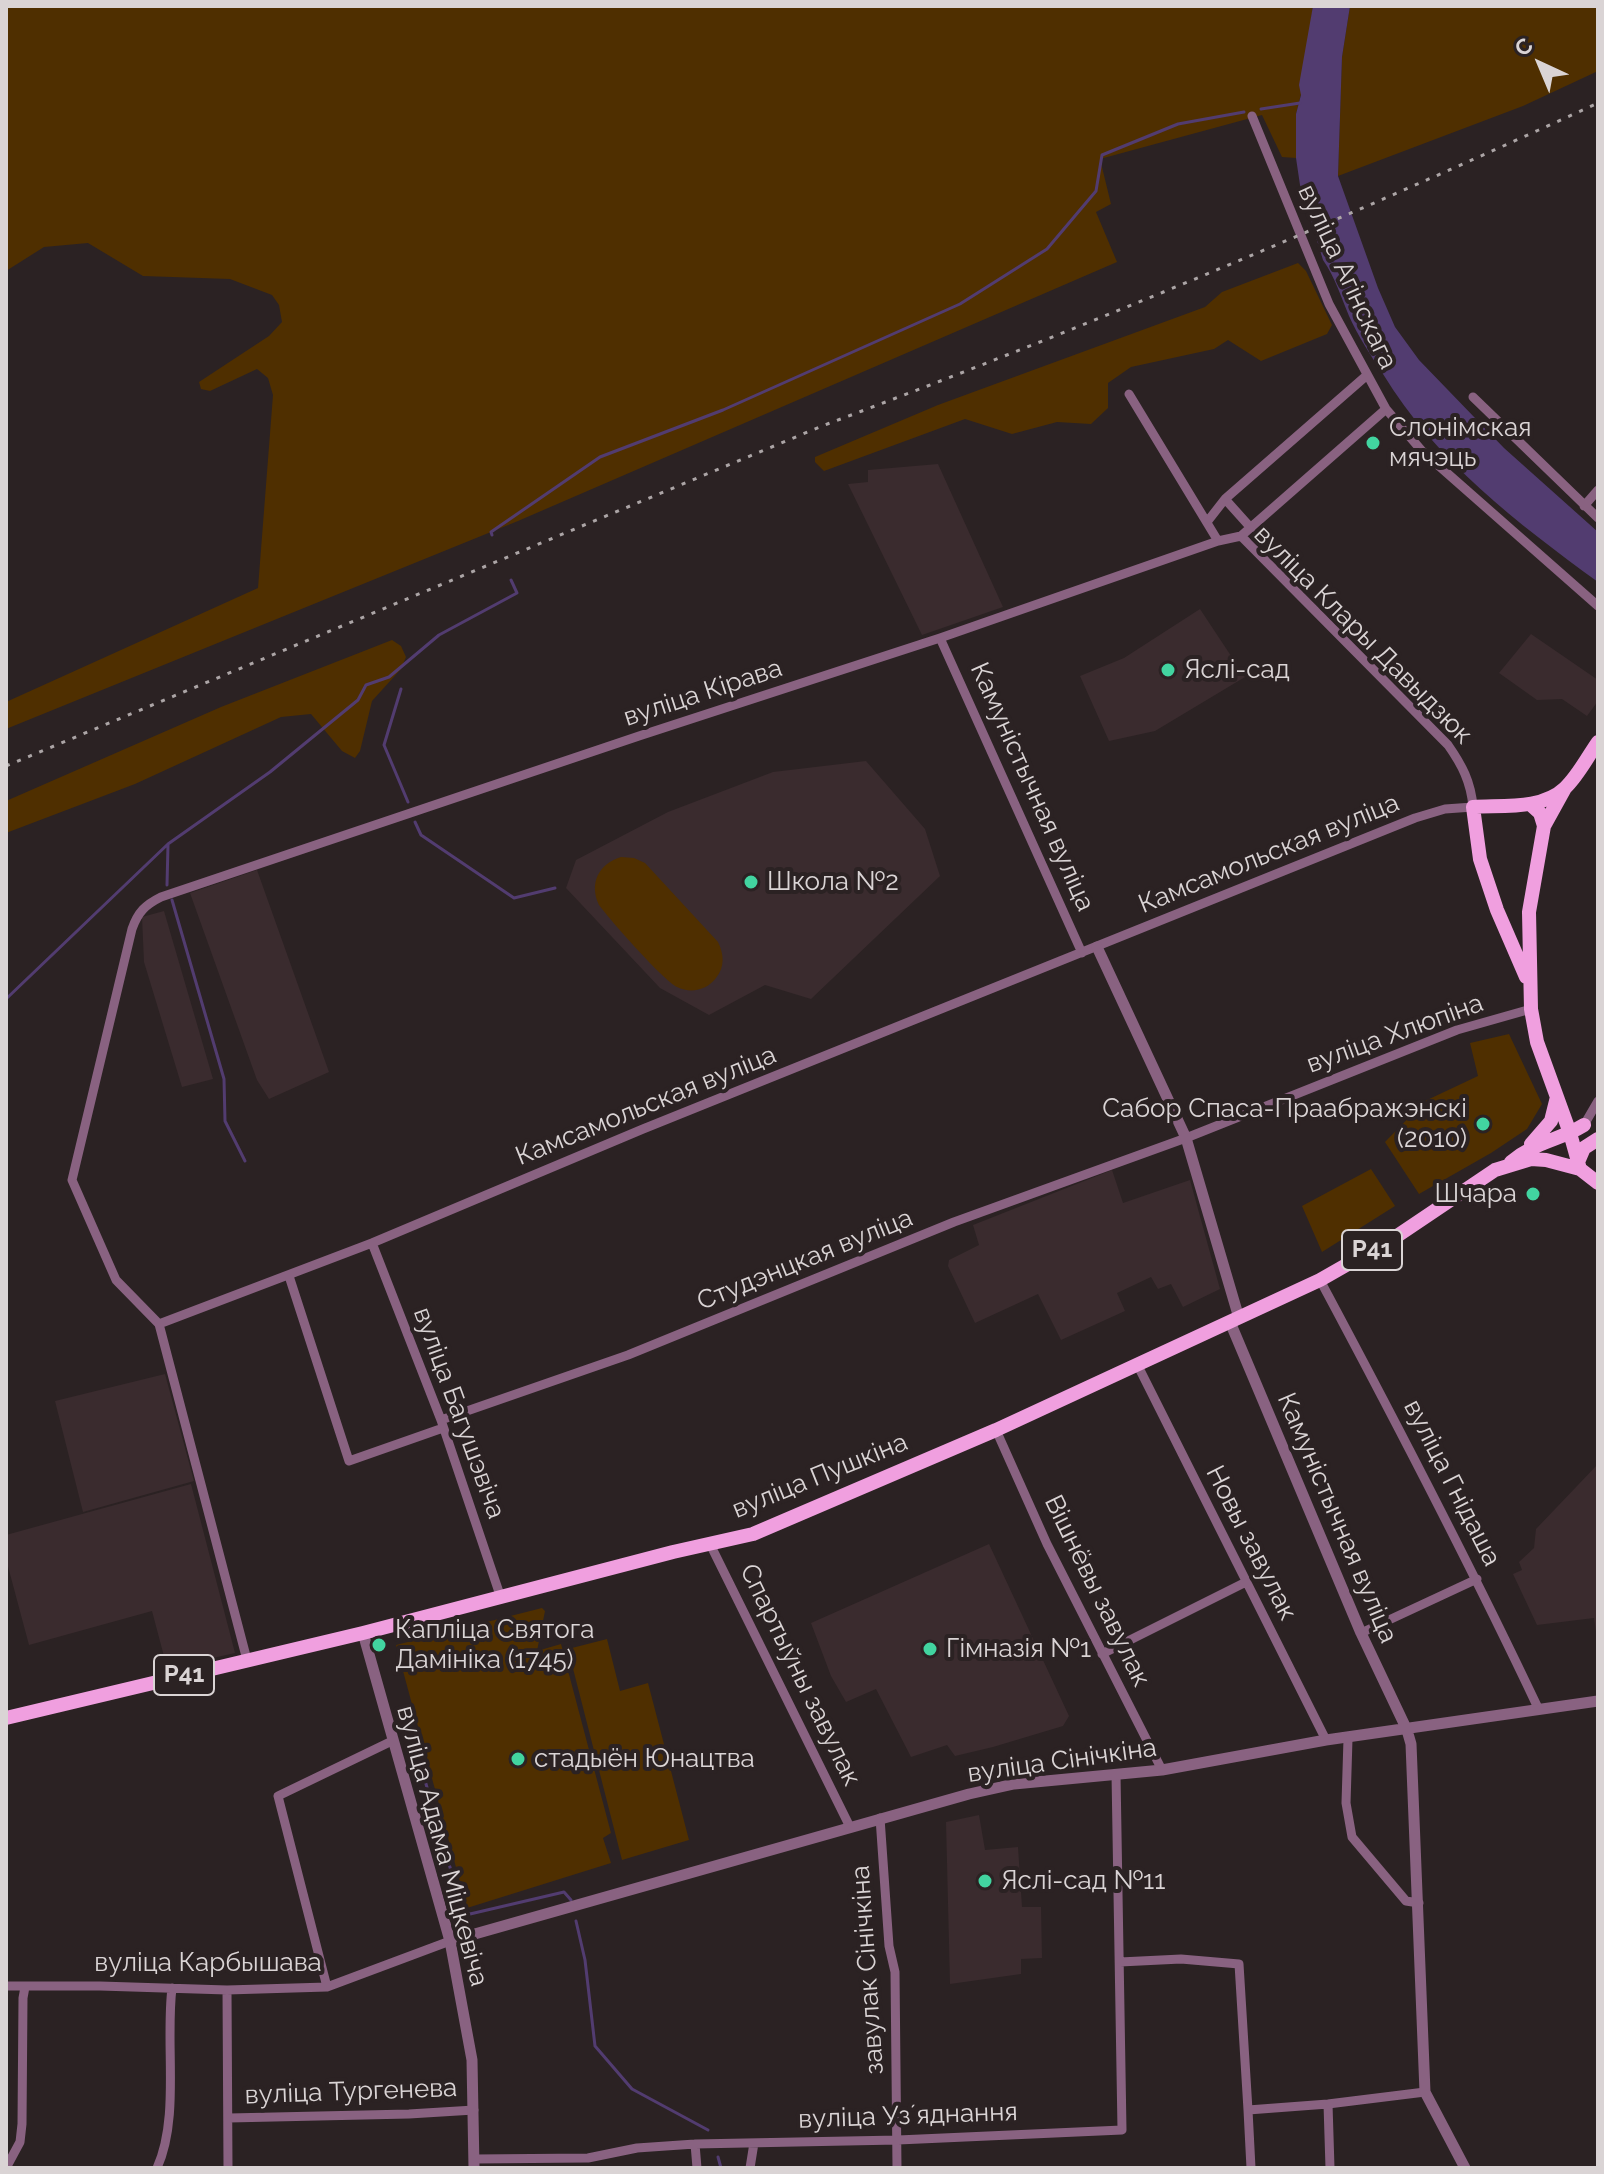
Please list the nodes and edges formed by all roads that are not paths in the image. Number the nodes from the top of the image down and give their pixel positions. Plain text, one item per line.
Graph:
1 (1252, 116) dead end
2 (1366, 376) junction
3 (1129, 394) dead end
4 (1473, 397) dead end
5 (1386, 409) junction
6 (1598, 490) edge
7 (1225, 499) junction
8 (1584, 506) junction
9 (1598, 518) edge
10 (1207, 522) junction
11 (1251, 528) junction
12 (1241, 536) junction
13 (1218, 541) junction
14 (1598, 606) edge
15 (940, 638) junction
16 (1596, 750) edge
17 (1565, 788) junction
18 (1530, 804) junction
19 (1473, 807) junction
20 (1544, 826) junction
21 (1497, 910) junction
22 (1529, 912) junction
23 (1097, 947) junction
24 (1082, 953) junction
25 (1529, 985) junction
26 (1531, 1009) junction
27 (1557, 1097) junction
28 (1598, 1101) edge
29 (1563, 1113) junction
30 (1591, 1128) edge
31 (1570, 1133) junction
32 (1186, 1138) junction
33 (1598, 1139) edge
34 (1529, 1153) junction
35 (1579, 1165) junction
36 (1598, 1183) edge
37 (372, 1243) junction
38 (289, 1276) junction
39 (1320, 1280) junction
40 (1234, 1320) junction
41 (159, 1324) junction
42 (1138, 1366) junction
43 (442, 1424) junction
44 (996, 1430) junction
45 (710, 1544) junction
46 (1477, 1579) junction
47 (1246, 1582) junction
48 (501, 1598) junction
49 (363, 1633) junction
50 (1361, 1633) junction
51 (1102, 1654) junction
52 (247, 1660) junction
53 (1598, 1701) edge
54 (1539, 1710) junction
55 (6, 1718) edge
56 (1407, 1730) junction
57 (1348, 1739) junction
58 (1326, 1740) junction
59 (392, 1741) junction
60 (1162, 1770) junction
61 (1116, 1774) junction
62 (880, 1818) junction
63 (850, 1827) junction
64 (1419, 1903) junction
65 (450, 1941) junction
66 (1120, 1962) junction
67 (6, 1986) edge
68 (25, 1987) junction
69 (327, 1987) junction
70 (172, 1988) junction
71 (227, 1990) junction
72 (1425, 2092) junction
73 (1328, 2104) junction
74 (474, 2110) junction
75 (1248, 2110) junction
76 (229, 2118) junction
77 (898, 2140) junction
78 (754, 2143) junction
79 (695, 2144) junction
80 (474, 2163) edge
81 (589, 2163) edge
82 (6, 2168) edge
83 (157, 2168) edge
84 (228, 2168) edge
85 (697, 2168) edge
86 (750, 2168) edge
87 (897, 2168) edge
88 (1251, 2168) edge
89 (1330, 2168) edge
90 (1465, 2168) edge

1 - 2 street, вуліца Агінскага
2 - 5 street, вуліца Агінскага
2 - 7 street
3 - 10 street, вуліца Клары Давыдзюк
4 - 8 street
5 - 11 street
5 - 14 street, вуліца Агінскага
6 - 8 street
7 - 10 street
7 - 11 street
8 - 9 street
10 - 13 street, вуліца Клары Давыдзюк
11 - 12 street
12 - 13 street, вуліца Клары Давыдзюк
12 - 19 street, вуліца Клары Давыдзюк
13 - 15 street, вуліца Кірава
15 - 24 street, Камуністычная вуліца
15 - 41 street, вуліца Кірава
16 - 17 main road
17 - 18 main road
17 - 20 main road
18 - 19 main road
18 - 20 main road
19 - 21 main road
19 - 23 street, Камсамольская вуліца
20 - 22 main road
21 - 22 main road
21 - 25 main road
22 - 25 main road
23 - 24 street, Камсамольская вуліца
23 - 32 street, Камуністычная вуліца
24 - 37 street, Камсамольская вуліца
25 - 26 main road
26 - 27 main road
26 - 32 street, вуліца Хлюпіна
27 - 29 main road
27 - 34 main road
28 - 30 street
29 - 30 main road
29 - 31 main road
30 - 31 main road
31 - 34 main road, Р41
31 - 35 main road
32 - 40 street, Камуністычная вуліца
32 - 43 street, Студэнцкая вуліца
33 - 35 main road
34 - 35 main road, вуліца Пушкіна / Р41
34 - 39 main road, вуліца Пушкіна / Р41
35 - 36 main road
37 - 38 street, Камсамольская вуліца
37 - 43 street, вуліца Багушэвіча
38 - 41 street, Камсамольская вуліца
38 - 43 street, Студэнцкая вуліца
39 - 40 main road, вуліца Пушкіна / Р41
39 - 46 street, вуліца Гнідаша
40 - 42 main road, вуліца Пушкіна / Р41
40 - 50 street, Камуністычная вуліца
41 - 52 street
42 - 44 main road, вуліца Пушкіна / Р41
42 - 47 street, Новы завулак
43 - 48 street, вуліца Багушэвіча
44 - 45 main road, вуліца Пушкіна / Р41
44 - 51 street, Вішнёвы завулак
45 - 48 main road, вуліца Пушкіна / Р41
45 - 63 street, Спартыўны завулак
46 - 50 street
46 - 54 street, вуліца Гнідаша
47 - 51 street
47 - 58 street, Новы завулак
48 - 49 main road, вуліца Пушкіна / Р41
49 - 52 main road, вуліца Пушкіна / Р41
49 - 59 street, вуліца Адама Міцкевіча
50 - 56 street, Камуністычная вуліца
51 - 60 street, Вішнёвы завулак
52 - 55 main road, вуліца Пушкіна / Р41
53 - 54 street, вуліца Сінічкіна
54 - 56 street, вуліца Сінічкіна
56 - 57 street, вуліца Сінічкіна
56 - 64 street, Камуністычная вуліца
57 - 58 street, вуліца Сінічкіна
57 - 64 street
58 - 60 street, вуліца Сінічкіна
59 - 65 street, вуліца Адама Міцкевіча
59 - 69 street
60 - 61 street, вуліца Сінічкіна
61 - 62 street, вуліца Сінічкіна
61 - 66 street
62 - 63 street, вуліца Сінічкіна
62 - 77 street, завулак Сінічкіна
63 - 65 street, вуліца Сінічкіна
64 - 72 street, Камуністычная вуліца
65 - 69 street, вуліца Карбышава
65 - 74 street, вуліца Адама Міцкевіча
66 - 75 street
66 - 77 street, вуліца Узʼяднання
67 - 68 street, вуліца Карбышава
68 - 70 street, вуліца Карбышава
68 - 82 street
69 - 71 street, вуліца Карбышава
70 - 71 street, вуліца Карбышава
70 - 83 street
71 - 76 street
72 - 73 street
72 - 90 street
73 - 75 street
73 - 89 street
74 - 76 street, вуліца Тургенева
74 - 80 street, вуліца Адама Міцкевіча
75 - 88 street
76 - 84 street
77 - 78 street, вуліца Узʼяднання
77 - 87 street, завулак Сінічкіна
78 - 79 street, вуліца Узʼяднання
78 - 86 street
79 - 81 street, вуліца Узʼяднання
79 - 85 street
80 - 81 street, вуліца Узʼяднання

